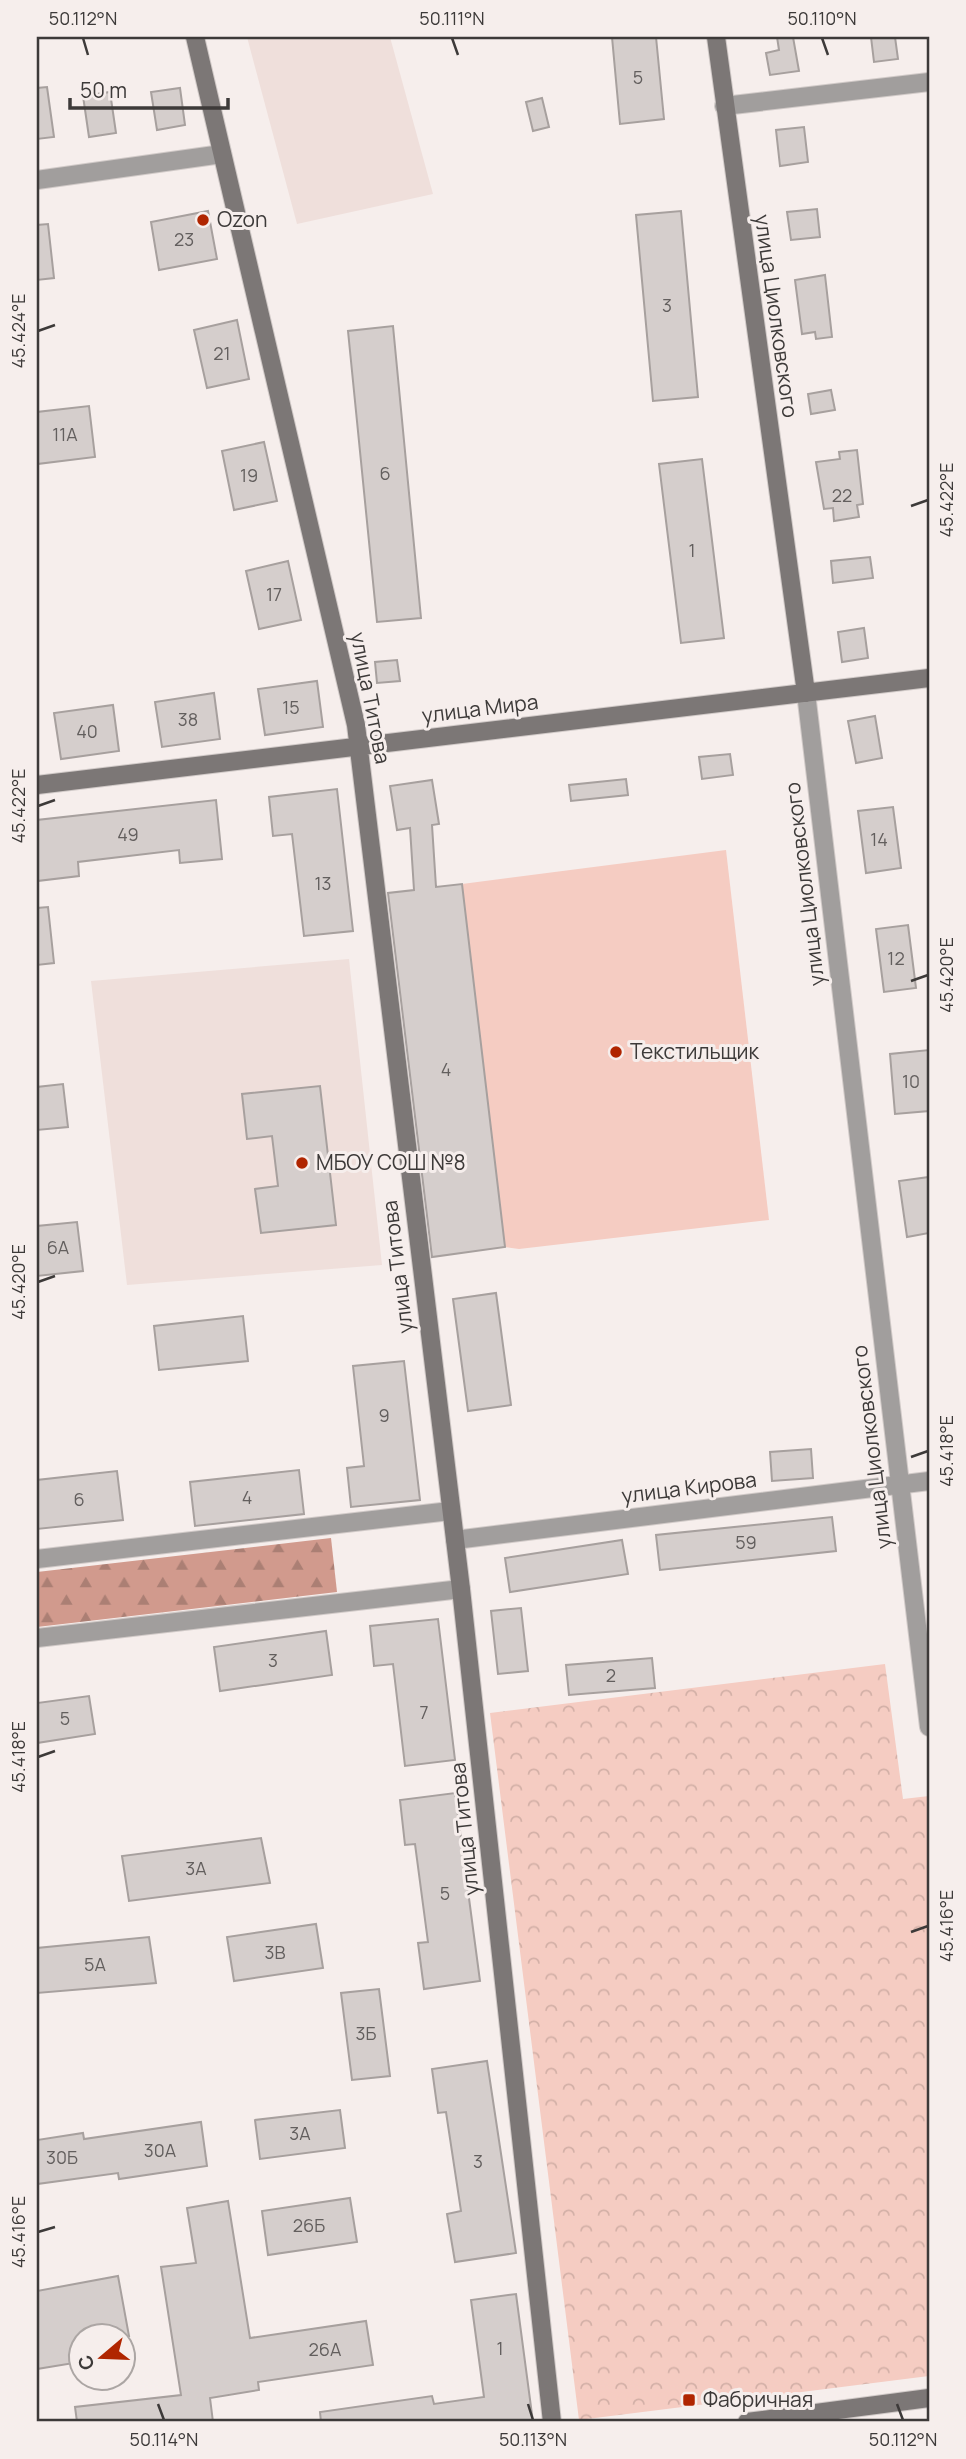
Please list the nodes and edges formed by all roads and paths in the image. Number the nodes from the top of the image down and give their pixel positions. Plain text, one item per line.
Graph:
1 (195, 37) edge
2 (716, 37) edge
3 (929, 82) edge
4 (724, 106) junction
5 (222, 154) junction
6 (37, 180) edge
7 (929, 678) edge
8 (806, 693) junction
9 (359, 746) junction
10 (37, 785) edge
11 (929, 1481) edge
12 (899, 1484) junction
13 (450, 1511) junction
14 (455, 1540) junction
15 (37, 1559) edge
16 (461, 1589) junction
17 (37, 1639) edge
18 (929, 1727) edge
19 (929, 2398) edge
20 (552, 2422) edge
21 (747, 2422) edge

1 - 5 street, улица Титова
2 - 4 street, улица Циолковского
3 - 4 street
4 - 8 street, улица Циолковского
5 - 6 street
5 - 9 street, улица Титова
7 - 8 street, улица Мира
8 - 9 street, улица Мира
8 - 12 street, улица Циолковского
9 - 10 street, улица Мира
9 - 13 street, улица Титова
11 - 12 street, улица Кирова
12 - 14 street, улица Кирова
12 - 18 street, улица Циолковского
13 - 14 street, улица Титова
13 - 15 street
14 - 16 street, улица Титова
16 - 17 street
16 - 20 street, улица Титова
19 - 21 street

